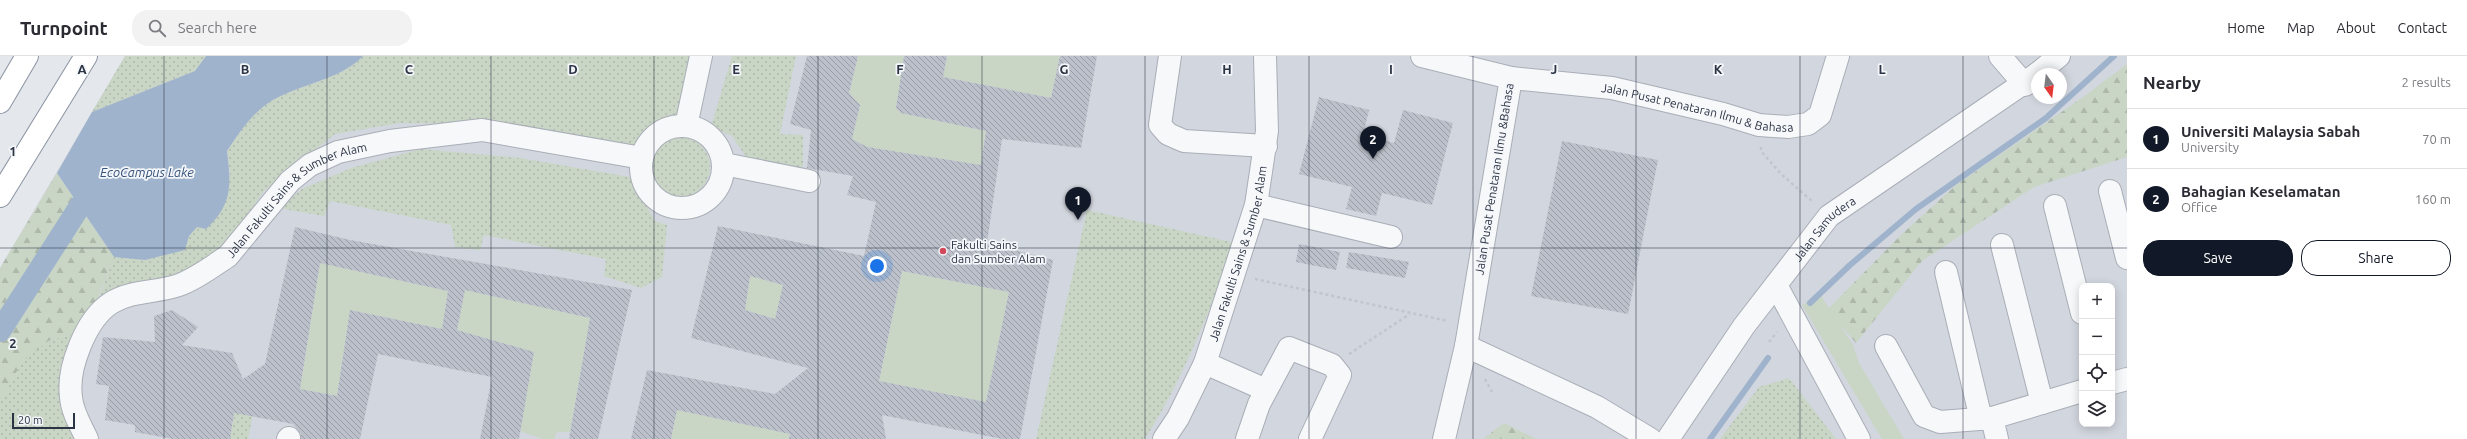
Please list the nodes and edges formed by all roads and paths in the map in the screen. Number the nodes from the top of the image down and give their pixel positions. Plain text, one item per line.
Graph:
1 (27, 56) edge
2 (86, 56) edge
3 (701, 56) edge
4 (1170, 56) edge
5 (1265, 56) edge
6 (1838, 56) edge
7 (2000, 56) edge
8 (2059, 56) edge
9 (1429, 57) edge
10 (2045, 68) edge
11 (2031, 77) edge
12 (1511, 78) junction
13 (2031, 79) edge
14 (0, 102) edge
15 (1759, 125) junction
16 (686, 126) junction
17 (1266, 146) junction
18 (642, 158) junction
19 (724, 164) junction
20 (809, 181) dead end
21 (2110, 191) dead end
22 (0, 196) edge
23 (1256, 205) junction
24 (2055, 206) dead end
25 (1829, 216) junction
26 (1391, 237) dead end
27 (2002, 245) dead end
28 (2127, 258) edge
29 (1946, 272) dead end
30 (1235, 274) junction
31 (1776, 285) junction
32 (2079, 301) edge
33 (1410, 313) junction
34 (1468, 336) junction
35 (1886, 346) dead end
36 (1205, 363) junction
37 (1332, 365) junction
38 (2127, 379) edge
39 (2115, 382) edge
40 (1266, 390) junction
41 (2079, 392) edge
42 (2042, 403) junction
43 (1987, 418) junction
44 (87, 439) edge
45 (1164, 439) edge
46 (1247, 439) edge
47 (1310, 439) edge
48 (1444, 439) edge
49 (1650, 439) edge
50 (1668, 439) edge
51 (1859, 439) edge
52 (1997, 439) edge

1 - 14 highway
2 - 22 highway
3 - 16 street
4 - 17 street
5 - 17 street, Jalan Fakulti Sains & Sumber Alam
6 - 15 street, Jalan Pusat Penataran Ilmu & Bahasa
7 - 11 street
8 - 10 street, Jalan Samudera
9 - 12 street, Jalan Pusat Penataran Ilmu &Bahasa
12 - 15 street, Jalan Pusat Penataran Ilmu & Bahasa
12 - 34 street, Jalan Pusat Penataran Ilmu &Bahasa
13 - 25 street, Jalan Samudera
15 - 25 path
16 - 18 street
16 - 19 street
17 - 23 street, Jalan Fakulti Sains & Sumber Alam
18 - 19 street
18 - 44 street, Jalan Fakulti Sains & Sumber Alam
19 - 20 street
21 - 28 street
23 - 26 street
23 - 30 street, Jalan Fakulti Sains & Sumber Alam
24 - 32 street
25 - 31 street, Jalan Samudera
27 - 42 street
29 - 43 street
30 - 33 path
30 - 36 street, Jalan Fakulti Sains & Sumber Alam
31 - 50 street, Jalan Samudera
31 - 51 street
33 - 34 path
33 - 37 path
34 - 48 street
34 - 49 street
35 - 43 street
36 - 40 street
36 - 45 street, Jalan Fakulti Sains & Sumber Alam
37 - 40 street
37 - 47 street
38 - 39 street
40 - 46 street
41 - 42 street
42 - 43 street
43 - 52 street

